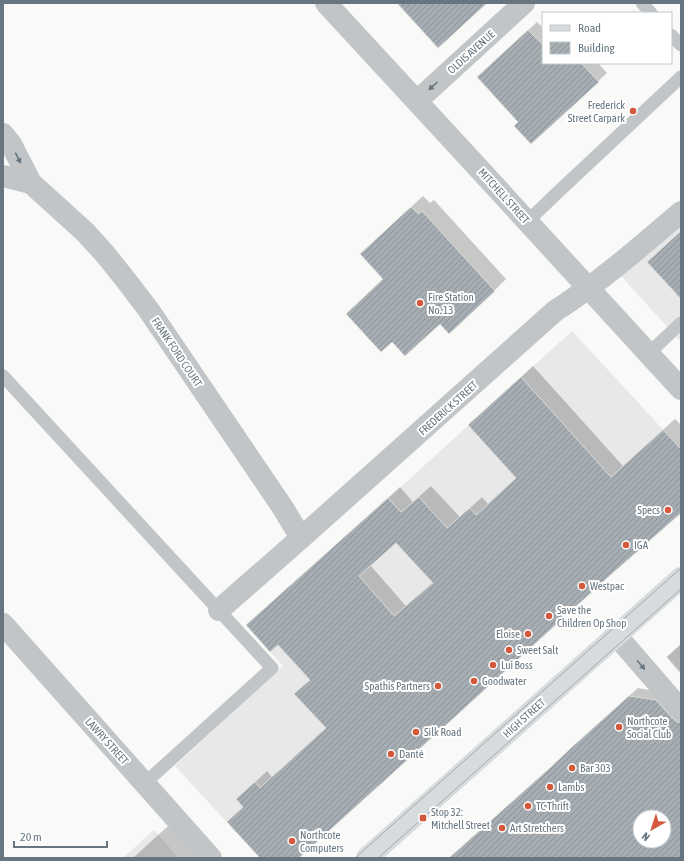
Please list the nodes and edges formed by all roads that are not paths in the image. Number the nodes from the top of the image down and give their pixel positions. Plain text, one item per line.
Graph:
1 (326, 3) edge
2 (524, 3) edge
3 (642, 3) edge
4 (650, 12) edge
5 (672, 36) edge
6 (681, 45) edge
7 (681, 77) edge
8 (417, 101) junction
9 (3, 134) edge
10 (3, 176) edge
11 (31, 183) junction
12 (681, 212) edge
13 (527, 222) junction
14 (588, 288) junction
15 (681, 323) edge
16 (648, 354) junction
17 (3, 376) edge
18 (681, 390) edge
19 (301, 538) junction
20 (681, 578) edge
21 (219, 610) junction
22 (3, 624) edge
23 (616, 635) junction
24 (681, 710) edge
25 (145, 783) junction
26 (211, 858) edge
27 (367, 858) edge

1 - 8 street, MITCHELL STREET
2 -> 8 street, OLDIS AVENUE
3 - 4 lane
5 - 6 lane
7 - 13 lane
8 - 13 street, MITCHELL STREET
9 -> 11 street, FRANK FORD COURT
10 - 11 street, FRANK FORD COURT
11 - 19 street, FRANK FORD COURT
12 - 14 street, FREDERICK STREET
13 - 14 street, MITCHELL STREET
14 - 16 street, MITCHELL STREET
14 - 19 street, FREDERICK STREET
15 - 16 lane
16 - 18 street, MITCHELL STREET
17 - 21 lane
19 - 21 street, FREDERICK STREET
20 - 23 main road, HIGH STREET
21 - 25 lane
22 - 25 street, LAWRY STREET
23 -> 24 street
23 - 27 main road, HIGH STREET
25 - 26 street, LAWRY STREET

